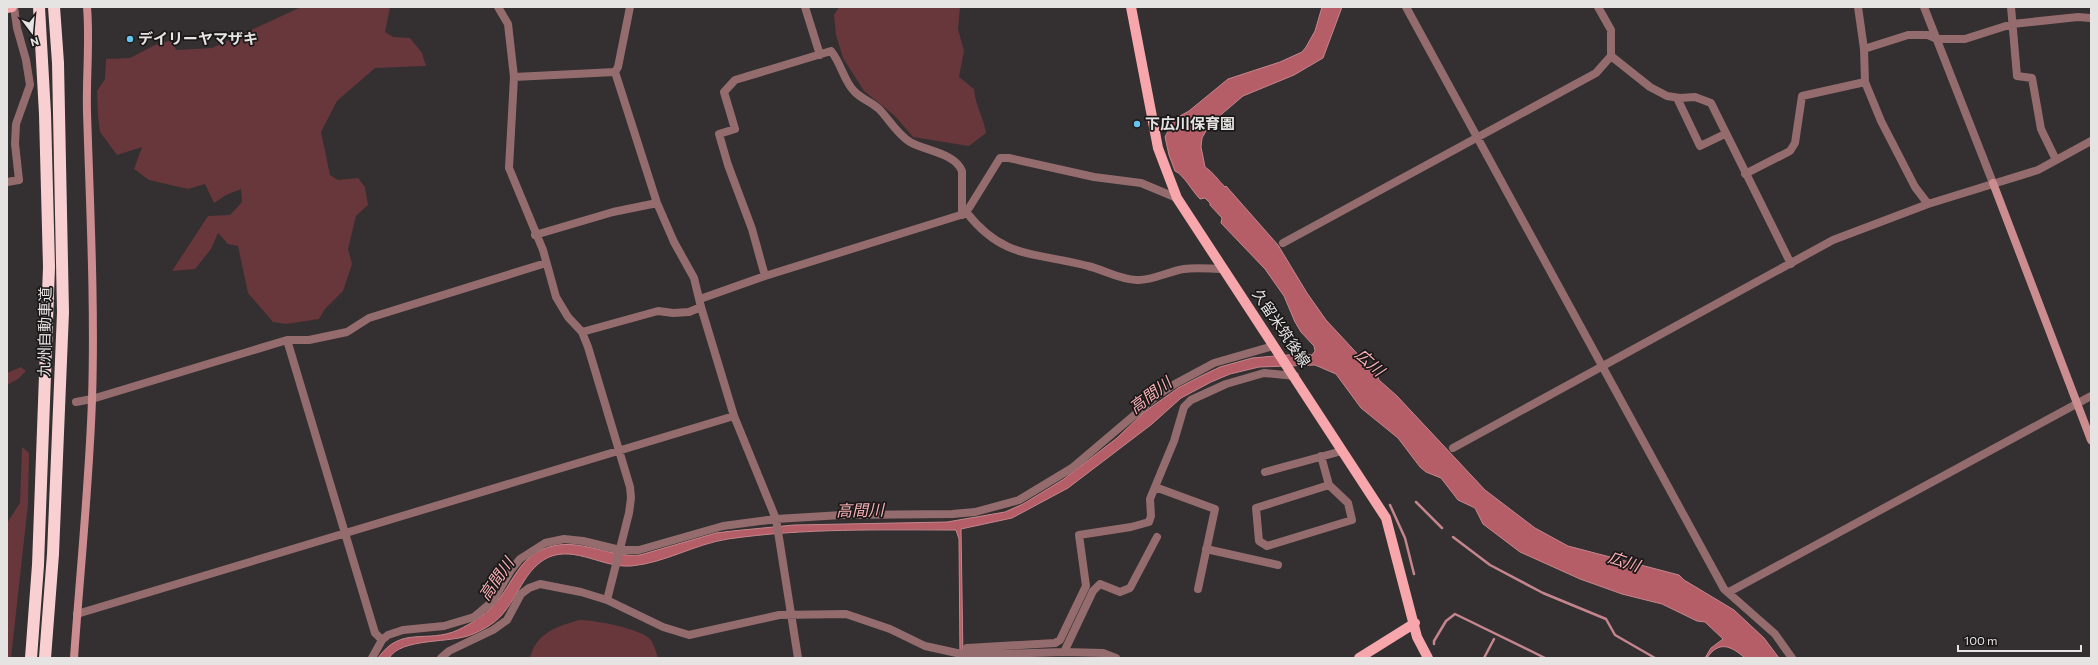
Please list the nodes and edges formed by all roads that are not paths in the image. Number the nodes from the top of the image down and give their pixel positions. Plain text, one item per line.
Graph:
1 (13, 7) edge
2 (39, 7) edge
3 (54, 7) edge
4 (87, 7) edge
5 (498, 7) edge
6 (630, 7) edge
7 (805, 7) edge
8 (1131, 7) edge
9 (1406, 7) edge
10 (1598, 7) edge
11 (1858, 7) edge
12 (1924, 7) edge
13 (2011, 7) edge
14 (7, 8) edge
15 (2091, 18) edge
16 (2012, 24) junction
17 (1937, 39) junction
18 (1864, 49) junction
19 (820, 55) junction
20 (1611, 56) junction
21 (615, 72) junction
22 (514, 77) junction
23 (1865, 82) junction
24 (1677, 98) junction
25 (1725, 134) junction
26 (1476, 138) junction
27 (2091, 141) edge
28 (2056, 160) junction
29 (1745, 174) junction
30 (7, 182) edge
31 (1993, 183) junction
32 (1177, 198) junction
33 (657, 204) junction
34 (1928, 204) junction
35 (969, 208) dead end
36 (962, 215) junction
37 (535, 235) junction
38 (1283, 243) dead end
39 (546, 263) junction
40 (1791, 264) junction
41 (1223, 269) junction
42 (765, 276) junction
43 (700, 303) junction
44 (582, 332) junction
45 (287, 340) junction
46 (1275, 348) junction
47 (1602, 367) junction
48 (1292, 373) junction
49 (2091, 396) edge
50 (92, 399) junction
51 (76, 402) dead end
52 (2077, 404) junction
53 (734, 416) junction
54 (2091, 440) edge
55 (1453, 448) dead end
56 (619, 450) junction
57 (1342, 450) junction
58 (1321, 456) junction
59 (1265, 472) dead end
60 (1329, 485) junction
61 (1155, 487) junction
62 (776, 519) junction
63 (346, 533) junction
64 (1156, 537) dead end
65 (1206, 549) junction
66 (620, 551) junction
67 (1278, 565) dead end
68 (1198, 589) dead end
69 (1729, 592) junction
70 (607, 600) junction
71 (77, 614) junction
72 (791, 616) junction
73 (1415, 622) junction
74 (382, 640) junction
75 (1064, 652) junction
76 (966, 655) edge
77 (31, 658) edge
78 (45, 658) edge
79 (74, 658) edge
80 (372, 658) edge
81 (441, 658) edge
82 (798, 658) edge
83 (1116, 658) edge
84 (1359, 658) edge
85 (1428, 658) edge
86 (1792, 658) edge

1 - 14 main road
1 - 30 street
2 - 77 highway, 九州自動車道
3 - 78 highway, 九州自動車道
4 - 50 street
5 - 22 street
6 - 21 street
7 - 19 street
8 - 32 main road, 久留米筑後線
9 - 26 street
10 - 20 street
11 - 18 street
12 - 17 street
13 - 16 street
15 - 16 street
16 - 17 street
16 - 28 street
17 - 18 street
17 - 31 street
18 - 23 street
19 - 36 street
19 - 42 street
20 - 24 street
20 - 26 street
21 - 22 street
21 - 33 street
22 - 37 street
23 - 29 street
23 - 34 street
24 - 25 street
24 - 25 street
25 - 29 street
26 - 38 street
26 - 47 street
27 - 28 street
28 - 31 street
29 - 40 street
31 - 34 street
31 - 52 street
32 - 35 street
32 - 41 main road, 久留米筑後線
33 - 37 street
33 - 43 street
34 - 40 street
36 - 41 street
36 - 42 street
37 - 39 street
39 - 44 street
39 - 45 street
40 - 47 street
41 - 46 main road, 久留米筑後線
42 - 43 street
43 - 44 street
43 - 53 street
44 - 56 street
45 - 50 street
45 - 63 street
46 - 48 main road, 久留米筑後線
46 - 62 street
47 - 55 street
47 - 69 street
48 - 57 main road, 久留米筑後線
48 - 61 street
49 - 52 street
50 - 51 street
50 - 71 street
52 - 54 street
52 - 69 street
53 - 56 street
53 - 62 street
56 - 63 street
56 - 66 street
57 - 58 street
57 - 73 main road, 久留米筑後線
58 - 59 street
58 - 60 street
60 - 60 street
61 - 65 street
61 - 76 street
62 - 66 street
62 - 72 street
63 - 71 street
63 - 74 street
64 - 75 street
65 - 67 street
65 - 68 street
66 - 70 street
66 - 74 street
69 - 86 street
70 - 72 street
70 - 81 street
71 - 79 street
72 - 76 street
72 - 82 street
73 - 84 main road
73 - 85 main road, 久留米筑後線
74 - 80 street
75 - 76 street
75 - 83 street

